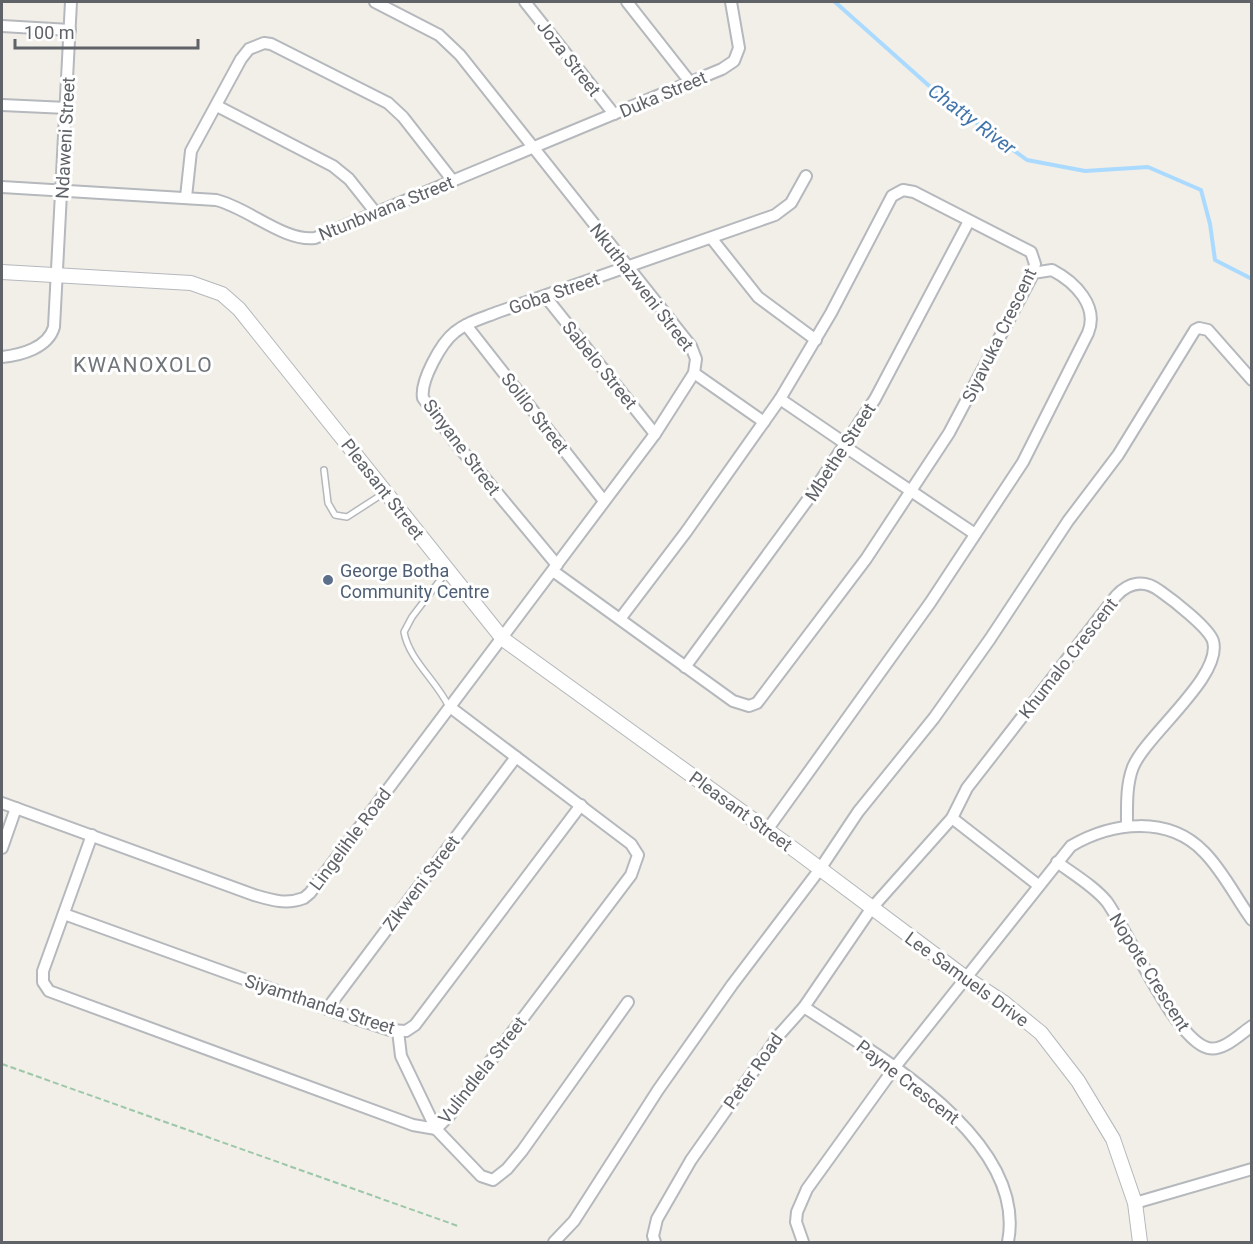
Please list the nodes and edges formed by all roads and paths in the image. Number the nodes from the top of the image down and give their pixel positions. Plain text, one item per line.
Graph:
1 (71, 2) edge
2 (375, 2) edge
3 (525, 2) edge
4 (627, 2) edge
5 (731, 2) edge
6 (2, 26) edge
7 (69, 30) junction
8 (690, 82) junction
9 (2, 105) edge
10 (217, 105) junction
11 (67, 108) junction
12 (614, 114) junction
13 (533, 147) junction
14 (806, 176) dead end
15 (453, 181) junction
16 (2, 187) edge
17 (62, 190) junction
18 (186, 197) junction
19 (376, 213) junction
20 (969, 221) junction
21 (712, 239) junction
22 (628, 268) junction
23 (2, 272) edge
24 (1033, 273) junction
25 (57, 274) junction
26 (545, 296) junction
27 (466, 325) junction
28 (816, 340) junction
29 (2, 357) edge
30 (694, 373) junction
31 (1251, 380) edge
32 (780, 399) junction
33 (764, 422) junction
34 (655, 434) junction
35 (845, 445) junction
36 (324, 470) dead end
37 (911, 490) junction
38 (385, 492) junction
39 (604, 501) junction
40 (975, 534) junction
41 (555, 568) junction
42 (447, 571) junction
43 (620, 619) junction
44 (503, 639) junction
45 (685, 667) junction
46 (450, 707) junction
47 (516, 757) junction
48 (2, 803) edge
49 (581, 805) junction
50 (16, 808) junction
51 (952, 818) junction
52 (1127, 826) junction
53 (767, 830) junction
54 (92, 836) junction
55 (2, 848) edge
56 (1057, 862) junction
57 (820, 869) junction
58 (1038, 885) junction
59 (871, 909) junction
60 (64, 914) junction
61 (1251, 920) edge
62 (966, 978) junction
63 (628, 1002) dead end
64 (804, 1007) junction
65 (327, 1008) junction
66 (1251, 1026) edge
67 (398, 1031) junction
68 (2, 1064) edge
69 (895, 1067) junction
70 (436, 1129) junction
71 (1251, 1169) edge
72 (1135, 1203) junction
73 (458, 1226) dead end
74 (554, 1242) edge
75 (655, 1242) edge
76 (803, 1242) edge
77 (1008, 1242) edge
78 (1140, 1242) edge

1 - 7 street, Ndaweni Street
2 - 13 street, Nkuthazweni Street
3 - 12 street, Joza Street
4 - 8 street
5 - 8 street, Duka Street
6 - 7 street
7 - 11 street, Ndaweni Street
8 - 12 street, Duka Street
9 - 11 street
10 - 15 street
10 - 18 street
10 - 19 street
11 - 17 street, Ndaweni Street
12 - 13 street, Duka Street
13 - 15 street, Ntunbwana Street
13 - 22 street, Nkuthazweni Street
14 - 21 street, Goba Street
15 - 19 street, Ntunbwana Street
16 - 17 street, Ntunbwana Street
17 - 18 street, Ntunbwana Street
17 - 25 street, Ndaweni Street
18 - 19 street, Ntunbwana Street
20 - 24 street, Siyavuka Crescent
20 - 28 street, Siyavuka Crescent
20 - 35 street, Mbethe Street
21 - 22 street, Goba Street
21 - 28 street
22 - 26 street, Goba Street
22 - 30 street, Nkuthazweni Street
23 - 25 street, Pleasant Street
24 - 37 street, Siyavuka Crescent
24 - 40 street
25 - 29 street, Ndaweni Street
25 - 38 street, Pleasant Street
26 - 27 street, Goba Street
26 - 34 street, Sabelo Street
27 - 39 street, Solilo Street
27 - 41 street, Sinyane Street
28 - 32 street, Siyavuka Crescent
30 - 33 street
30 - 34 street, Nkuthazweni Street
31 - 57 street
32 - 33 street, Siyavuka Crescent
32 - 35 street
33 - 43 street, Siyavuka Crescent
34 - 39 street, Nkuthazweni Street
35 - 37 street
35 - 45 street, Mbethe Street
36 - 38 lane
37 - 40 street
37 - 45 street, Siyavuka Crescent
38 - 42 street, Pleasant Street
39 - 41 street, Nkuthazweni Street
40 - 53 street
41 - 43 street, Siyavuka Crescent
41 - 44 street, Nkuthazweni Street
42 - 44 street, Pleasant Street
42 - 46 lane
43 - 45 street, Siyavuka Crescent
44 - 46 street, Lingelihle Road
44 - 53 street, Pleasant Street
46 - 47 street, Vulindlela Street
46 - 54 street, Lingelihle Road
47 - 49 street, Vulindlela Street
47 - 65 street, Zikweni Street
48 - 50 street, Lingelihle Road
49 - 67 street, Siyamthanda Street
49 - 70 street, Vulindlela Street
50 - 54 street, Lingelihle Road
50 - 55 street
51 - 52 street, Khumalo Crescent
51 - 58 street
51 - 59 street, Khumalo Crescent
52 - 56 street
52 - 61 street
53 - 57 street, Pleasant Street
54 - 60 street, Vulindlela Street
56 - 58 street
56 - 66 street, Nopote Crescent
57 - 59 street, Lee Samuels Drive
57 - 74 street
58 - 62 street
59 - 62 street, Lee Samuels Drive
59 - 64 street, Peter Road
60 - 65 street, Siyamthanda Street
60 - 70 street, Vulindlela Street
62 - 69 street
62 - 72 street, Lee Samuels Drive
63 - 70 street
64 - 69 street, Payne Crescent
64 - 75 street, Peter Road
65 - 67 street, Siyamthanda Street
67 - 70 street
68 - 73 path
69 - 76 street
69 - 77 street, Payne Crescent
71 - 72 street
72 - 78 street, Lee Samuels Drive

